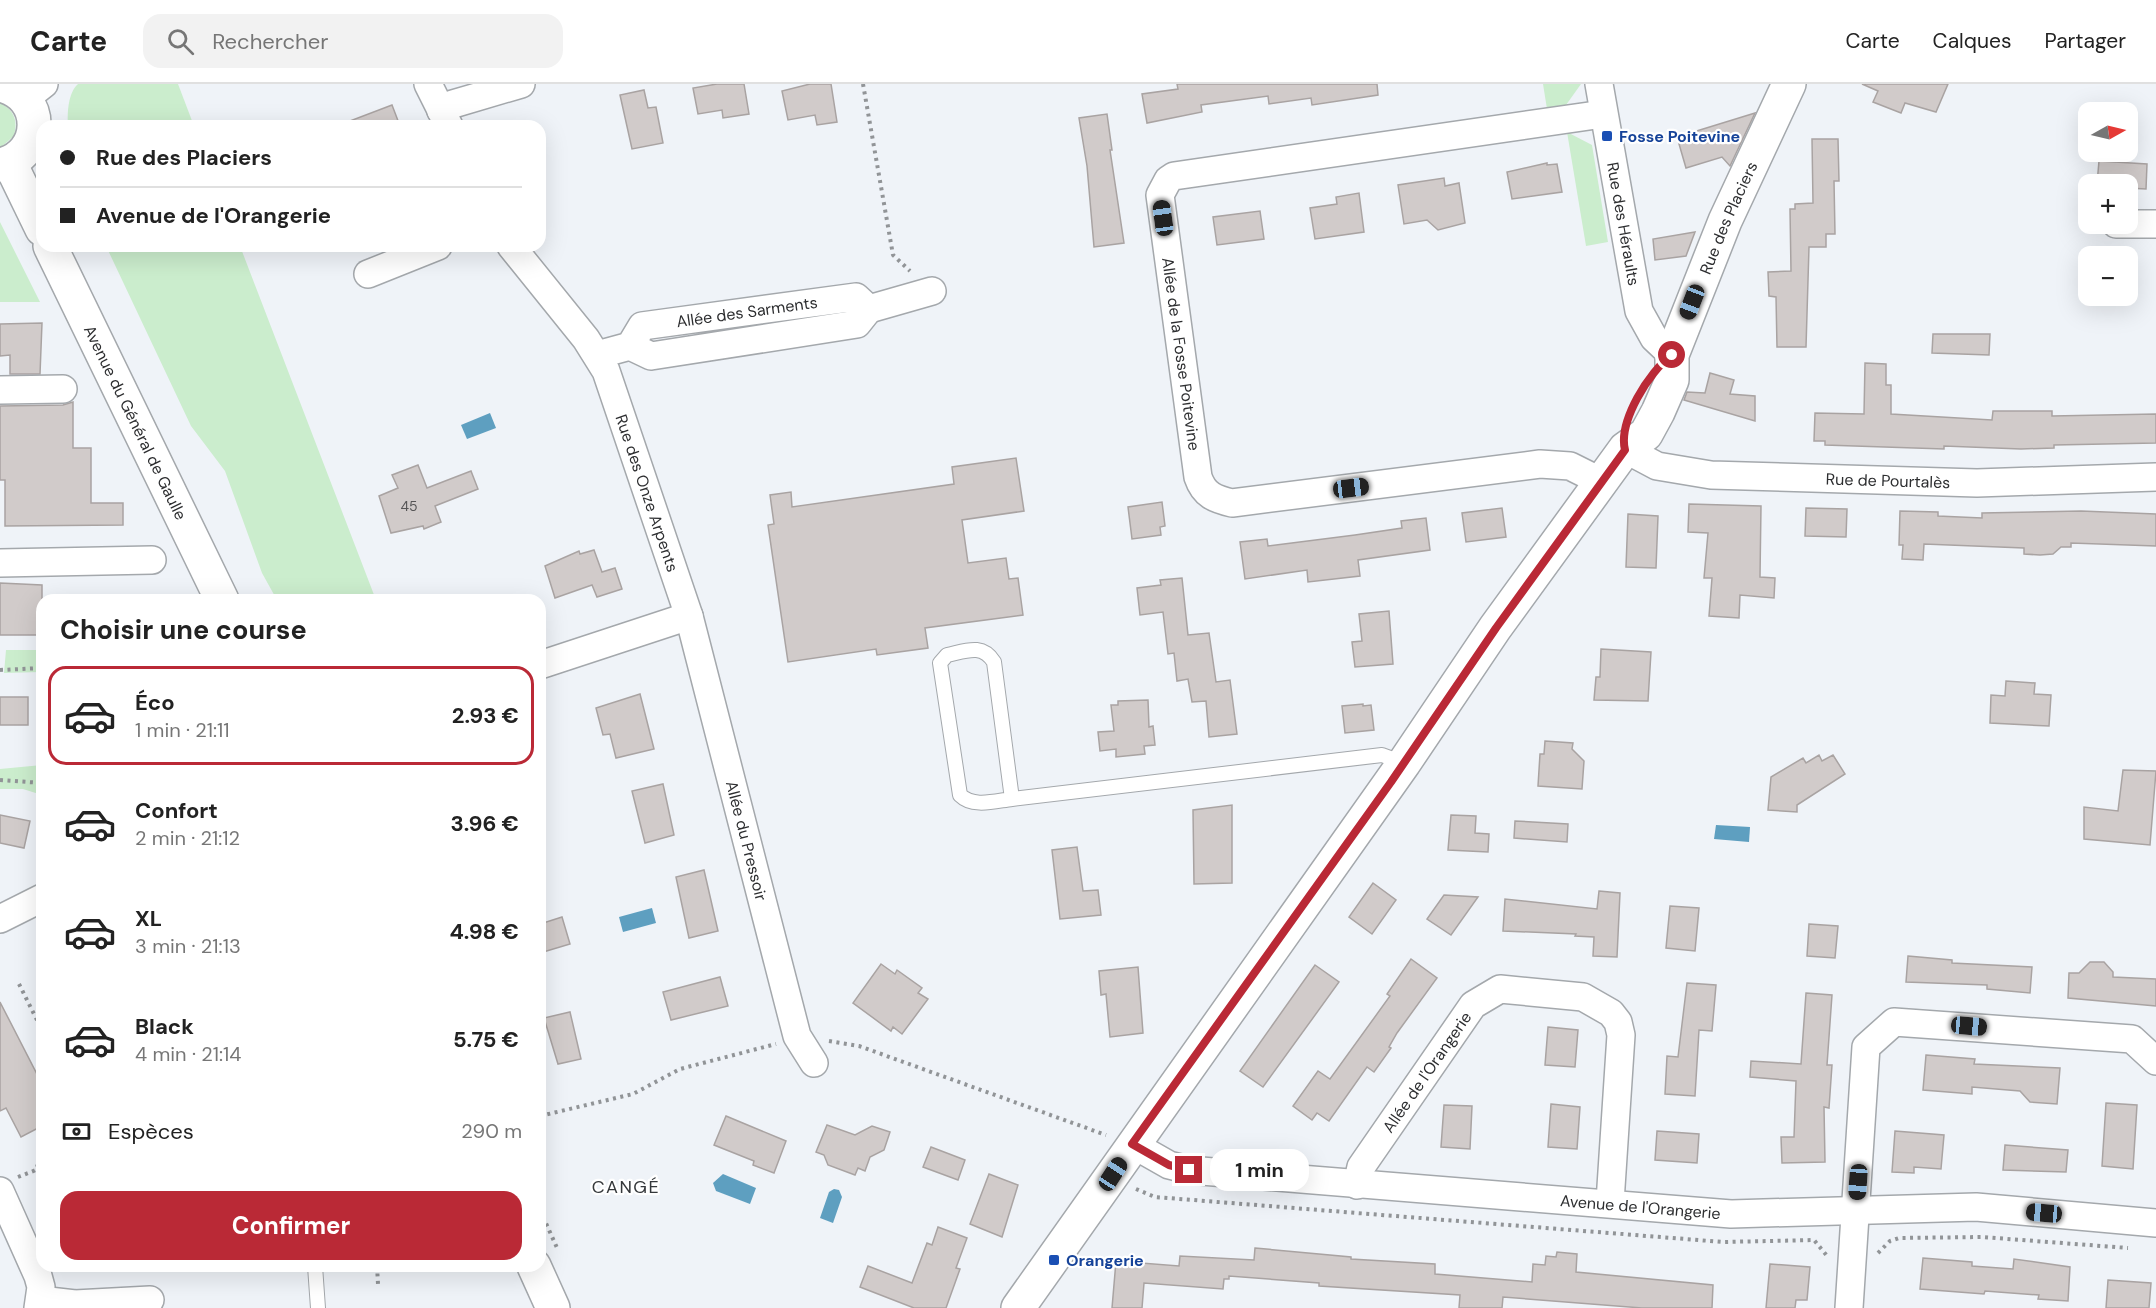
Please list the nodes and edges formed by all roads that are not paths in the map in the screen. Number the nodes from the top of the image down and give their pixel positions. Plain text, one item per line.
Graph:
1 (428, 84) edge
2 (521, 84) edge
3 (1599, 84) edge
4 (1789, 84) edge
5 (23, 89) edge
6 (1603, 114) junction
7 (445, 118) edge
8 (5, 164) edge
9 (36, 218) edge
10 (2138, 224) edge
11 (2156, 224) edge
12 (53, 252) edge
13 (423, 252) edge
14 (516, 252) edge
15 (368, 274) dead end
16 (932, 291) road end
17 (597, 355) junction
18 (1672, 355) junction
19 (63, 389) dead end
20 (0, 390) edge
21 (1625, 450) junction
22 (2156, 477) edge
23 (1602, 482) junction
24 (152, 560) dead end
25 (0, 563) edge
26 (219, 594) edge
27 (689, 616) junction
28 (546, 663) edge
29 (1404, 763) junction
30 (1012, 799) junction
31 (36, 900) edge
32 (2, 912) edge
33 (2156, 1061) edge
34 (814, 1063) dead end
35 (1132, 1144) junction
36 (1357, 1185) junction
37 (4, 1186) edge
38 (1610, 1202) junction
39 (1856, 1211) junction
40 (2156, 1223) edge
41 (36, 1271) edge
42 (36, 1272) edge
43 (315, 1272) edge
44 (537, 1272) edge
45 (150, 1300) dead end
46 (39, 1304) edge
47 (318, 1308) edge
48 (553, 1308) edge
49 (1018, 1308) edge
50 (1848, 1308) edge

1 - 7 street
2 - 7 street
3 - 6 street, Rue des Héraults
4 - 18 street, Rue des Placiers
5 - 8 street
6 - 18 street, Rue des Héraults
6 - 23 street, Allée de la Fosse Poitevine
8 - 9 street
10 - 11 street
12 - 26 street, Avenue du Général de Gaulle
13 - 15 street
14 - 17 street, Rue des Onze Arpents
16 - 17 street, Allée des Sarments
17 - 27 street, Rue des Onze Arpents
18 - 21 street, Rue des Placiers
19 - 20 street
21 - 22 street, Rue de Pourtalès
21 - 23 street, Rue des Placiers
23 - 29 street, Rue des Placiers
24 - 25 street
27 - 28 street
27 - 34 street, Allée du Pressoir
29 - 30 lane
29 - 35 street, Rue des Placiers
30 - 30 lane
31 - 32 street
33 - 39 street
35 - 36 street, Avenue de l'Orangerie
35 - 49 street, Rue des Placiers
36 - 38 street, Avenue de l'Orangerie
36 - 38 street, Allée de l'Orangerie
37 - 41 street
38 - 39 street, Avenue de l'Orangerie
39 - 40 street, Avenue de l'Orangerie
39 - 50 street
42 - 46 street
43 - 47 lane
44 - 48 street
45 - 46 street

